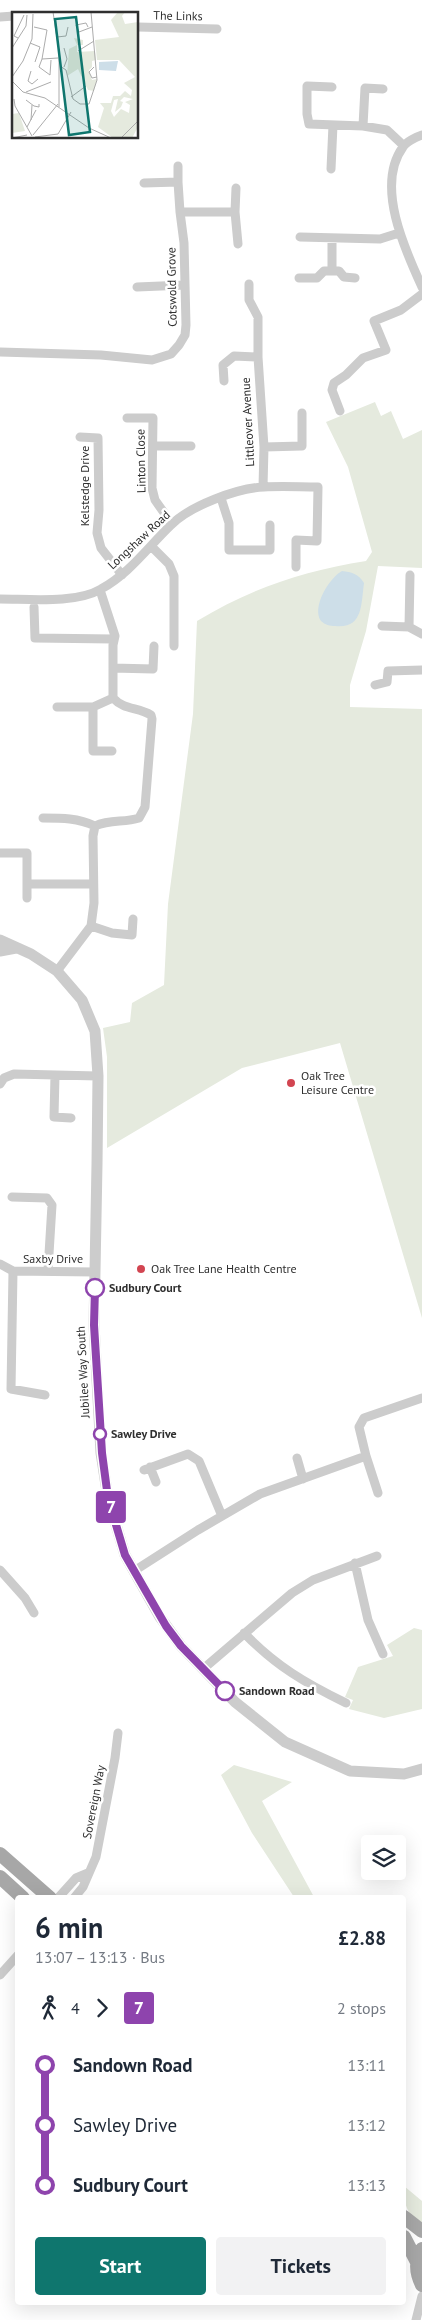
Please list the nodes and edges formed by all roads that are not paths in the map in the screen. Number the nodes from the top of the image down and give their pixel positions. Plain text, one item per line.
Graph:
1 (139, 26) edge
2 (217, 29) dead end
3 (332, 87) dead end
4 (383, 89) dead end
5 (333, 125) junction
6 (363, 126) junction
7 (422, 135) edge
8 (403, 145) junction
9 (178, 166) dead end
10 (331, 169) dead end
11 (178, 182) junction
12 (144, 183) dead end
13 (236, 188) dead end
14 (180, 212) junction
15 (235, 212) junction
16 (399, 233) junction
17 (300, 237) dead end
18 (332, 238) junction
19 (238, 244) dead end
20 (332, 271) junction
21 (298, 278) dead end
22 (355, 278) dead end
23 (249, 284) dead end
24 (184, 285) junction
25 (137, 287) dead end
26 (422, 287) edge
27 (422, 294) edge
28 (0, 352) edge
29 (258, 357) junction
30 (224, 381) dead end
31 (340, 412) dead end
32 (302, 413) dead end
33 (127, 418) dead end
34 (80, 438) dead end
35 (154, 446) junction
36 (191, 446) dead end
37 (264, 447) junction
38 (263, 487) junction
39 (221, 498) junction
40 (172, 524) junction
41 (270, 525) dead end
42 (151, 546) junction
43 (296, 567) dead end
44 (122, 575) junction
45 (410, 575) dead end
46 (100, 590) junction
47 (0, 599) edge
48 (34, 607) dead end
49 (382, 626) dead end
50 (409, 627) junction
51 (422, 634) edge
52 (113, 639) junction
53 (154, 646) dead end
54 (174, 646) dead end
55 (113, 668) junction
56 (422, 670) edge
57 (375, 685) dead end
58 (113, 698) junction
59 (57, 707) dead end
60 (93, 707) junction
61 (112, 751) dead end
62 (43, 818) dead end
63 (95, 826) junction
64 (0, 853) edge
65 (27, 884) junction
66 (93, 884) junction
67 (27, 898) dead end
68 (133, 919) dead end
69 (91, 926) junction
70 (0, 940) edge
71 (16, 948) junction
72 (0, 951) edge
73 (57, 971) junction
74 (55, 1075) junction
75 (98, 1076) junction
76 (0, 1084) edge
77 (71, 1118) dead end
78 (12, 1197) dead end
79 (0, 1264) edge
80 (48, 1270) junction
81 (13, 1271) junction
82 (96, 1272) junction
83 (45, 1395) dead end
84 (422, 1399) edge
85 (366, 1456) junction
86 (297, 1458) dead end
87 (303, 1479) junction
88 (156, 1482) dead end
89 (378, 1493) dead end
90 (222, 1516) junction
91 (377, 1556) dead end
92 (355, 1563) junction
93 (0, 1570) edge
94 (134, 1571) junction
95 (34, 1613) dead end
96 (244, 1633) junction
97 (383, 1654) dead end
98 (203, 1669) junction
99 (346, 1703) dead end
100 (118, 1733) dead end
101 (422, 1769) edge
102 (0, 1854) edge
103 (88, 1873) junction
104 (0, 1877) edge
105 (21, 1895) edge
106 (47, 1895) edge
107 (61, 1895) edge
108 (76, 1895) edge
109 (15, 1958) edge
110 (0, 1975) edge
111 (406, 2219) edge
112 (422, 2232) edge
113 (406, 2239) edge
114 (419, 2255) edge
115 (422, 2285) edge
116 (422, 2296) edge
117 (416, 2320) edge

1 - 2 street, The Links
3 - 5 street
4 - 6 street
5 - 6 street
5 - 10 street
6 - 8 street
7 - 8 street
8 - 16 street
9 - 11 street, Cotswold Grove
11 - 12 street
11 - 14 street, Cotswold Grove
13 - 15 street
14 - 15 street
14 - 24 street, Cotswold Grove
15 - 19 street
16 - 18 street
16 - 26 street
17 - 18 street
18 - 20 street
20 - 21 street
20 - 22 street
23 - 29 street, Littleover Avenue
24 - 25 street
24 - 28 street, Cotswold Grove
27 - 31 street
29 - 30 street, Littleover Avenue
29 - 37 street, Littleover Avenue
32 - 37 street
33 - 35 street, Linton Close
34 - 44 street, Kelstedge Drive
35 - 36 street
35 - 40 street, Linton Close
37 - 38 street, Littleover Avenue
38 - 39 street, Longshaw Road
38 - 43 street, Longshaw Road
39 - 40 street, Longshaw Road
39 - 41 street
40 - 42 street, Longshaw Road
42 - 44 street, Longshaw Road
42 - 54 street
44 - 46 street, Longshaw Road
45 - 50 street
46 - 47 street, Longshaw Road
46 - 52 street
48 - 52 street
49 - 50 street
50 - 51 street
52 - 55 street
53 - 55 street
55 - 58 street
56 - 57 street
58 - 60 street
58 - 63 street
59 - 60 street
60 - 61 street
62 - 63 street
63 - 66 street
64 - 65 street
65 - 66 street
65 - 67 street
66 - 69 street
68 - 69 street
69 - 73 street
70 - 71 street, Jubilee Way South
71 - 72 street
71 - 73 street, Jubilee Way South
73 - 75 street, Jubilee Way South
74 - 75 street
74 - 76 street
74 - 77 street
75 - 82 street, Jubilee Way South
78 - 80 street
79 - 81 street
80 - 81 street, Saxby Drive
80 - 82 street, Saxby Drive
81 - 83 street, Saxby Drive
82 - 94 street, Jubilee Way South
84 - 85 street
85 - 87 street
85 - 89 street
86 - 87 street
87 - 90 street
88 - 90 street
90 - 94 street
91 - 92 street
92 - 96 street
92 - 97 street
93 - 95 street
94 - 98 street, Jubilee Way South
96 - 98 street
96 - 99 street
98 - 101 street, Jubilee Way South
100 - 103 street, Sovereign Way
102 - 106 main road
103 - 107 street
103 - 108 street, Sovereign Way
104 - 105 main road
109 - 110 street
111 - 112 main road
113 - 114 main road
114 - 115 main road
116 - 117 street

